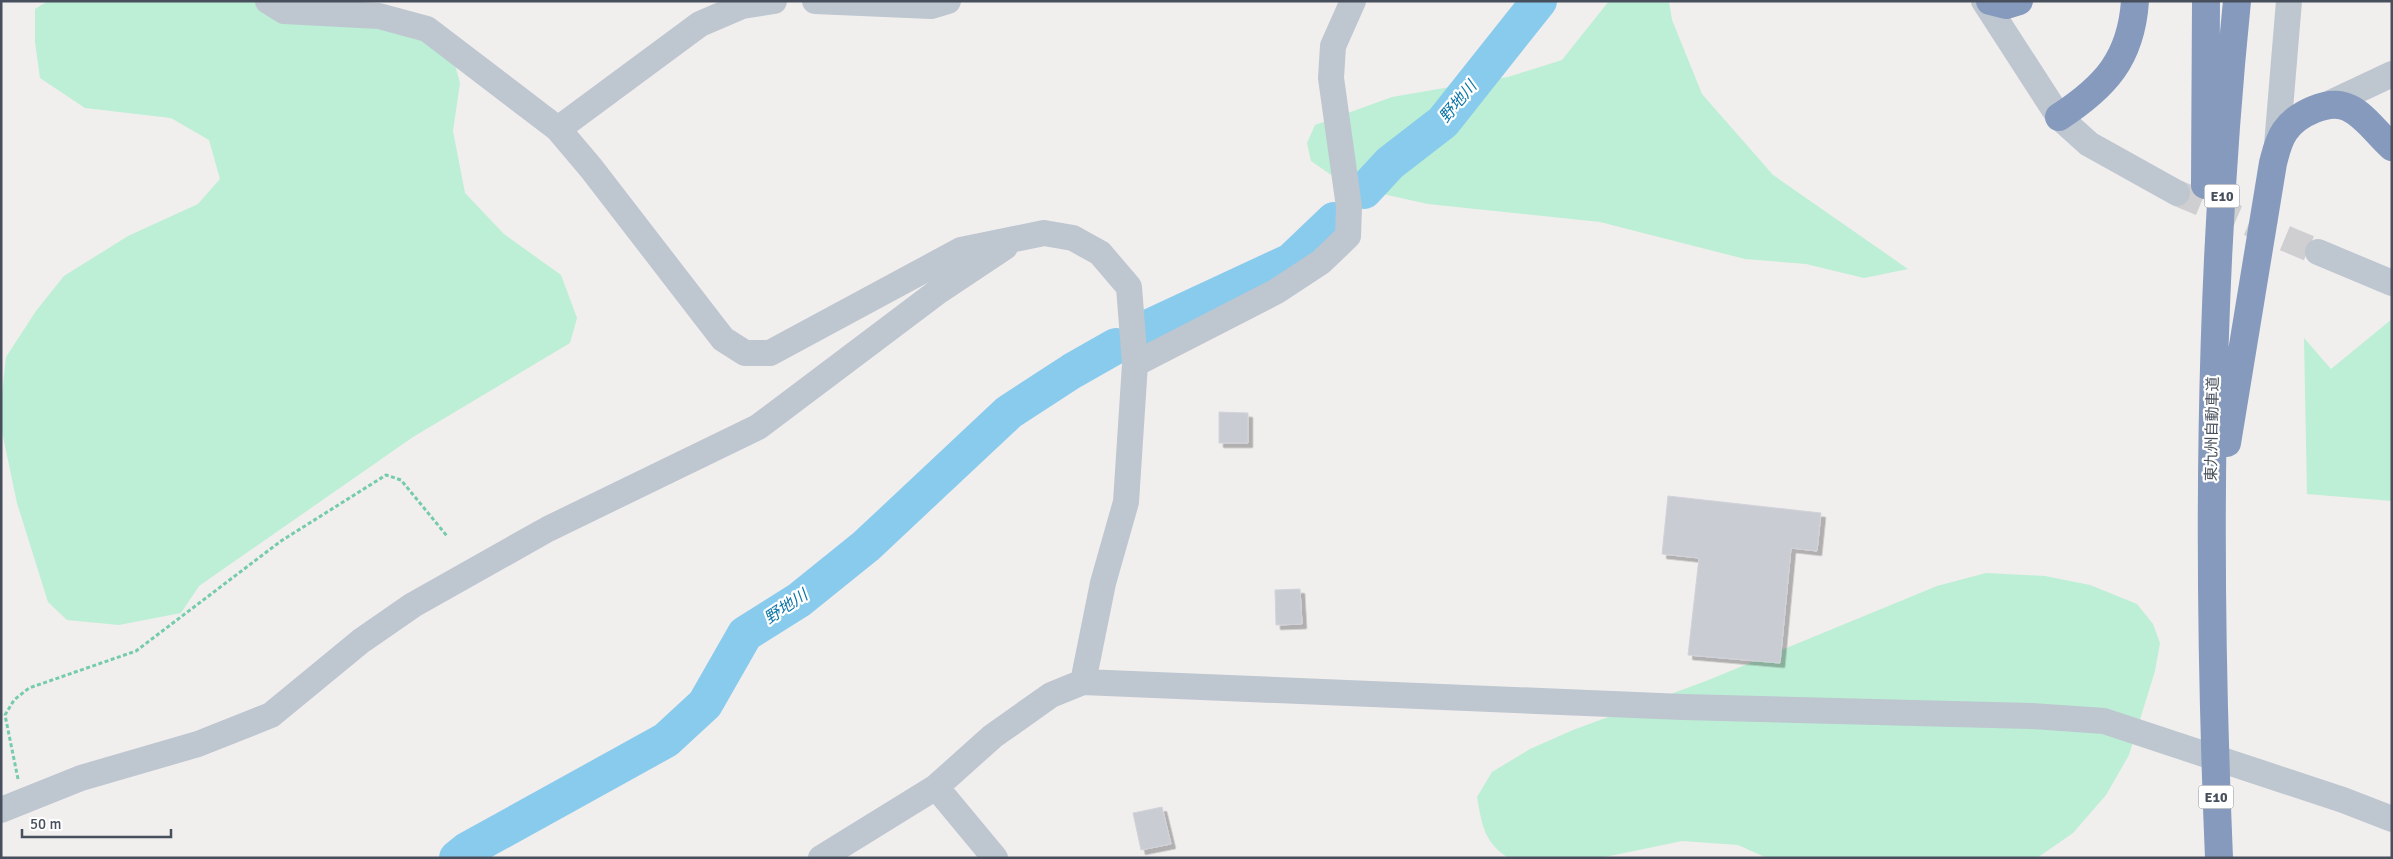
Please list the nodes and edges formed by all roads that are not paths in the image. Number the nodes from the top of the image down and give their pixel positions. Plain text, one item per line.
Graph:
1 (268, 1) edge
2 (774, 1) edge
3 (815, 1) edge
4 (948, 1) edge
5 (1353, 1) edge
6 (1984, 1) edge
7 (1990, 1) edge
8 (2019, 1) edge
9 (2135, 1) edge
10 (2206, 1) edge
11 (2237, 1) edge
12 (2289, 1) edge
13 (2392, 74) edge
14 (2324, 106) junction
15 (2059, 117) junction
16 (2363, 118) junction
17 (2392, 125) edge
18 (558, 129) junction
19 (2277, 145) junction
20 (2392, 147) edge
21 (2177, 193) tunnel mouth
22 (1014, 241) junction
23 (2318, 252) tunnel mouth
24 (2392, 283) edge
25 (1135, 364) junction
26 (2213, 392) junction
27 (1083, 682) junction
28 (2214, 737) junction
29 (936, 787) junction
30 (12, 805) edge
31 (2392, 819) edge
32 (821, 858) edge
33 (995, 858) edge
34 (2219, 858) edge

1 - 18 street
2 - 18 street
3 - 4 street
5 - 25 street
6 - 15 street
7 - 8 highway
9 - 15 highway
10 - 26 highway
11 - 26 highway, 東九州自動車道 / E10
12 - 19 street
13 - 14 street
14 - 16 highway
14 - 19 highway
15 - 21 street
16 - 17 street
16 - 20 highway
18 - 22 street
19 - 28 highway
22 - 25 street
22 - 30 street
23 - 24 street
25 - 27 street
26 - 28 highway, 東九州自動車道 / E10
27 - 29 street
27 - 31 street
28 - 34 highway, 東九州自動車道 / E10
29 - 32 street
29 - 33 street

